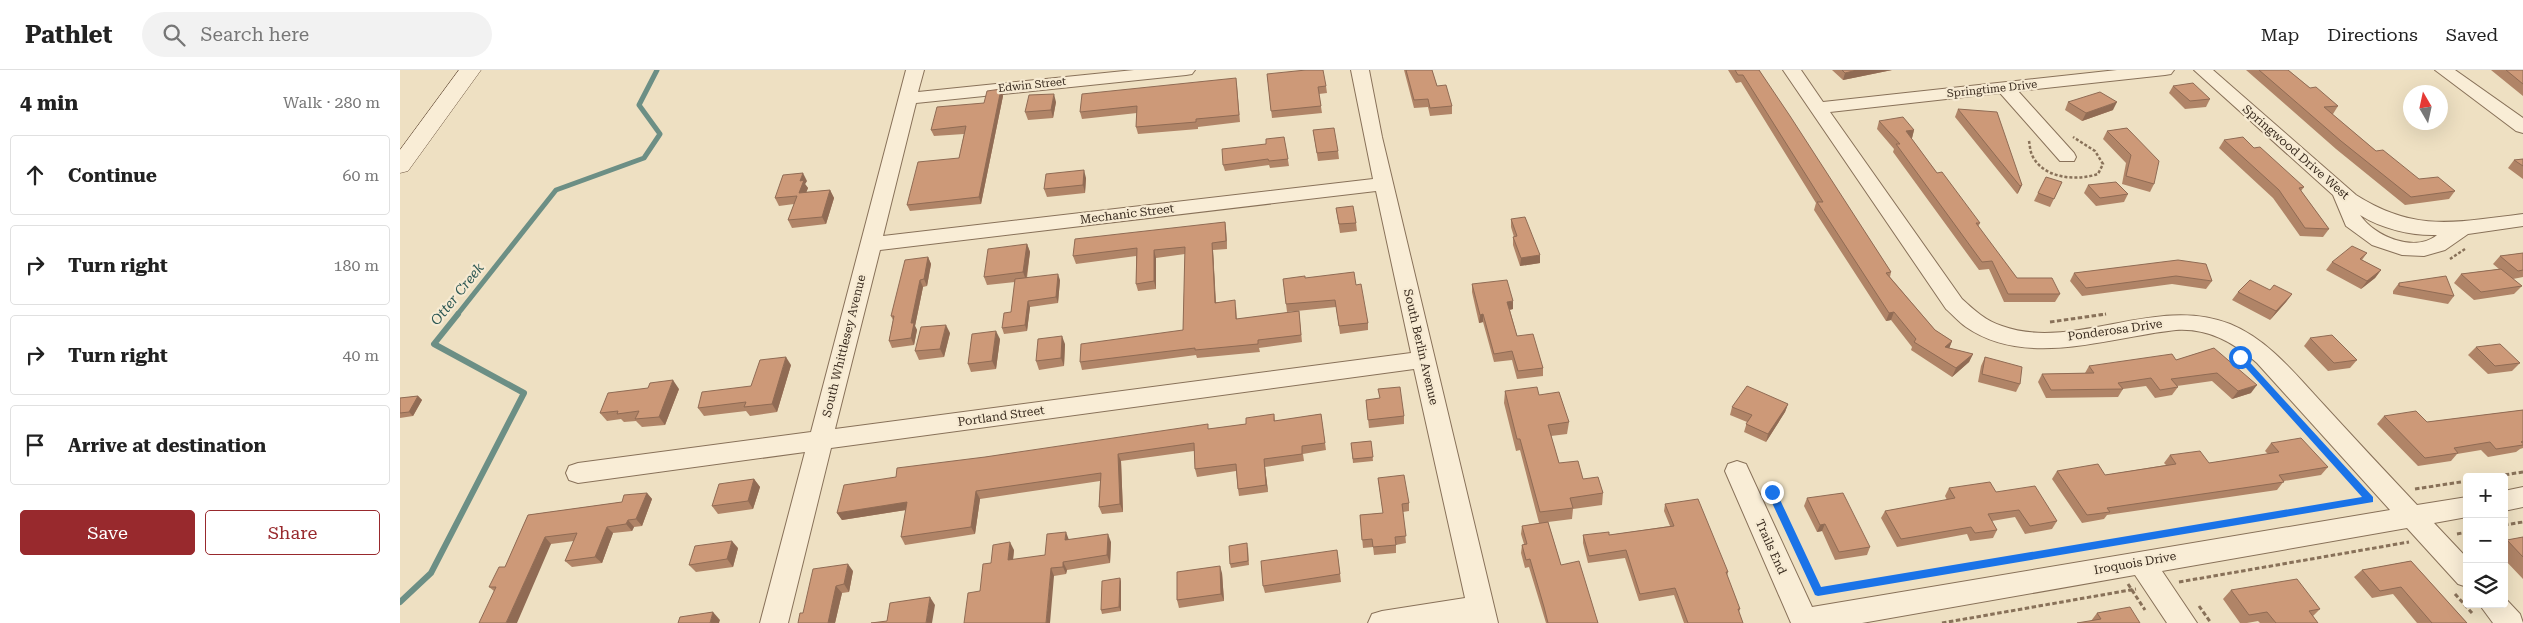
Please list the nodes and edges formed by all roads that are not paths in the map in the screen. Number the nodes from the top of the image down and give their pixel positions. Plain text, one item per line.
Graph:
1 (470, 70) edge
2 (915, 70) edge
3 (1186, 70) edge
4 (1360, 70) edge
5 (1792, 70) edge
6 (2165, 70) edge
7 (2203, 70) edge
8 (2444, 70) edge
9 (2005, 88) junction
10 (908, 98) junction
11 (1819, 108) junction
12 (2523, 127) edge
13 (2067, 157) dead end
14 (400, 166) edge
15 (2330, 182) junction
16 (1384, 184) junction
17 (2523, 220) edge
18 (2473, 226) junction
19 (871, 244) junction
20 (1425, 359) junction
21 (820, 441) junction
22 (1737, 471) dead end
23 (578, 473) dead end
24 (2523, 497) edge
25 (2508, 500) edge
26 (2463, 508) edge
27 (2403, 526) junction
28 (2141, 562) junction
29 (2461, 585) edge
30 (2484, 610) edge
31 (1483, 615) edge
32 (1813, 620) edge
33 (774, 623) edge
34 (1382, 623) edge
35 (2183, 623) edge
36 (2510, 623) edge

1 - 14 street
2 - 10 street, South Whittlesey Avenue
3 - 10 street, Edwin Street
4 - 16 street, South Berlin Avenue
5 - 11 street, Ponderosa Drive
6 - 9 street, Springtime Drive
7 - 15 street, Springwood Drive West
8 - 12 street
9 - 11 street, Springtime Drive
9 - 13 street
10 - 19 street, South Whittlesey Avenue
11 - 27 street, Ponderosa Drive
15 - 18 street, Springwood Drive West
15 - 18 street
16 - 19 street, Mechanic Street
16 - 20 street, South Berlin Avenue
17 - 18 street, Springwood Drive West
19 - 21 street, South Whittlesey Avenue
20 - 21 street, Portland Street
20 - 31 street, South Berlin Avenue
21 - 23 street, Portland Street
21 - 33 street, South Whittlesey Avenue
22 - 32 street, Trails End
24 - 25 street
26 - 27 street, Iroquois Drive
27 - 28 street, Iroquois Drive
27 - 29 street, Ponderosa Drive
28 - 32 street, Iroquois Drive
28 - 35 street
30 - 36 street
31 - 34 street

